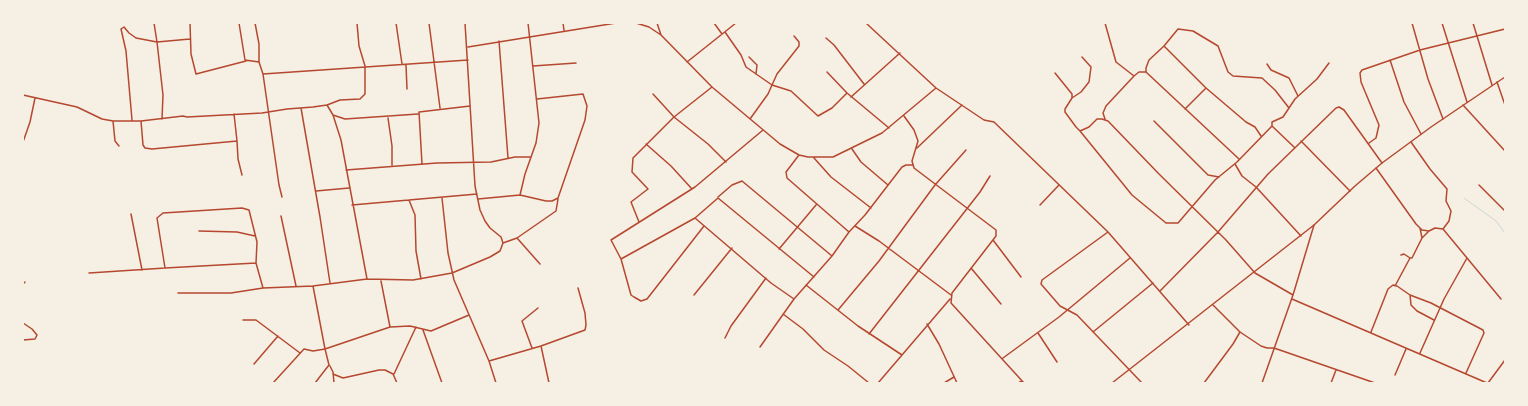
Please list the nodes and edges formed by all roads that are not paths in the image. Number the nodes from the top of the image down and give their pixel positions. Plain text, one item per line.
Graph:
1 (154, 23) edge
2 (190, 23) edge
3 (239, 23) edge
4 (255, 23) edge
5 (358, 23) edge
6 (396, 23) edge
7 (429, 23) edge
8 (465, 23) edge
9 (528, 23) edge
10 (563, 23) edge
11 (594, 23) edge
12 (616, 23) edge
13 (636, 23) edge
14 (657, 23) edge
15 (714, 23) edge
16 (736, 23) edge
17 (1105, 23) edge
18 (1412, 23) edge
19 (1442, 23) edge
20 (1472, 23) edge
21 (868, 24) dead end
22 (595, 26) junction
23 (1505, 29) edge
24 (564, 30) junction
25 (726, 32) junction
26 (722, 34) junction
27 (661, 35) junction
28 (530, 36) junction
29 (794, 36) dead end
30 (1477, 36) junction
31 (826, 38) dead end
32 (190, 39) junction
33 (499, 41) junction
34 (157, 42) junction
35 (1448, 42) junction
36 (1164, 46) junction
37 (467, 47) junction
38 (1420, 50) junction
39 (900, 53) junction
40 (749, 57) dead end
41 (1082, 57) dead end
42 (468, 60) junction
43 (1390, 60) junction
44 (246, 61) junction
45 (260, 62) junction
46 (687, 62) junction
47 (433, 63) junction
48 (576, 63) dead end
49 (1329, 63) dead end
50 (402, 64) junction
51 (1267, 64) dead end
52 (406, 65) junction
53 (365, 66) junction
54 (533, 66) junction
55 (827, 72) dead end
56 (1146, 72) junction
57 (1056, 73) dead end
58 (263, 74) junction
59 (756, 74) junction
60 (1134, 76) junction
61 (1505, 77) edge
62 (1497, 82) junction
63 (864, 84) junction
64 (772, 85) junction
65 (1492, 85) junction
66 (712, 87) junction
67 (936, 88) junction
68 (1206, 88) junction
69 (407, 89) dead end
70 (847, 93) junction
71 (653, 94) dead end
72 (23, 95) edge
73 (1298, 96) junction
74 (851, 97) junction
75 (35, 98) junction
76 (1072, 98) junction
77 (537, 99) junction
78 (1467, 102) junction
79 (327, 105) junction
80 (962, 105) junction
81 (1463, 105) junction
82 (1505, 105) edge
83 (470, 106) junction
84 (301, 108) junction
85 (440, 108) junction
86 (1288, 108) junction
87 (1185, 109) junction
88 (270, 111) junction
89 (234, 114) junction
90 (419, 114) junction
91 (333, 115) junction
92 (904, 116) junction
93 (388, 117) junction
94 (674, 117) junction
95 (162, 119) junction
96 (750, 119) junction
97 (1105, 119) junction
98 (1442, 119) junction
99 (132, 120) junction
100 (113, 121) junction
101 (141, 121) junction
102 (1154, 121) dead end
103 (1272, 126) junction
104 (889, 128) junction
105 (763, 130) junction
106 (1080, 131) junction
107 (1421, 134) junction
108 (1261, 136) junction
109 (237, 140) junction
110 (1302, 141) junction
111 (23, 142) edge
112 (1411, 142) junction
113 (1369, 143) junction
114 (646, 144) junction
115 (119, 146) dead end
116 (1294, 147) junction
117 (851, 148) junction
118 (917, 148) junction
119 (966, 150) dead end
120 (1505, 151) edge
121 (799, 155) junction
122 (531, 157) junction
123 (508, 158) junction
124 (814, 158) junction
125 (1240, 159) junction
126 (474, 162) junction
127 (726, 162) junction
128 (1382, 163) junction
129 (422, 164) junction
130 (1235, 164) junction
131 (392, 165) junction
132 (912, 165) junction
133 (1376, 168) junction
134 (346, 170) junction
135 (242, 175) dead end
136 (990, 176) dead end
137 (1219, 177) junction
138 (888, 185) junction
139 (935, 185) junction
140 (1059, 185) junction
141 (1480, 185) dead end
142 (1256, 187) junction
143 (349, 188) junction
144 (692, 189) junction
145 (316, 191) junction
146 (1350, 191) junction
147 (477, 194) junction
148 (520, 195) junction
149 (282, 197) dead end
150 (442, 198) junction
151 (558, 198) junction
152 (718, 198) junction
153 (478, 199) junction
154 (409, 200) junction
155 (1040, 204) dead end
156 (352, 205) junction
157 (816, 205) junction
158 (871, 208) junction
159 (966, 208) junction
160 (1193, 208) junction
161 (1505, 211) edge
162 (131, 214) dead end
163 (281, 216) dead end
164 (695, 218) junction
165 (639, 223) junction
166 (1314, 225) junction
167 (704, 226) junction
168 (797, 226) junction
169 (855, 226) junction
170 (1420, 228) junction
171 (1443, 229) junction
172 (199, 231) dead end
173 (1429, 231) junction
174 (849, 232) junction
175 (1108, 232) junction
176 (1218, 232) junction
177 (255, 236) junction
178 (1301, 236) junction
179 (517, 238) junction
180 (1422, 238) junction
181 (992, 240) junction
182 (503, 243) junction
183 (732, 248) junction
184 (779, 248) junction
185 (888, 248) junction
186 (1401, 255) dead end
187 (832, 256) junction
188 (1130, 258) junction
189 (1410, 258) junction
190 (1467, 258) junction
191 (621, 259) junction
192 (256, 263) junction
193 (540, 264) dead end
194 (164, 268) junction
195 (971, 268) junction
196 (142, 270) junction
197 (918, 270) junction
198 (89, 273) dead end
199 (452, 273) junction
200 (1255, 273) junction
201 (814, 277) junction
202 (1021, 277) dead end
203 (766, 278) junction
204 (367, 279) junction
205 (421, 279) junction
206 (382, 281) junction
207 (25, 282) dead end
208 (330, 283) junction
209 (1153, 283) junction
210 (23, 284) edge
211 (806, 285) junction
212 (296, 286) junction
213 (313, 286) junction
214 (1395, 286) junction
215 (263, 288) junction
216 (578, 288) dead end
217 (1160, 291) junction
218 (178, 293) dead end
219 (694, 294) dead end
220 (1293, 294) junction
221 (1410, 295) junction
222 (951, 296) junction
223 (794, 299) junction
224 (950, 299) junction
225 (1292, 299) junction
226 (1501, 299) dead end
227 (1002, 304) dead end
228 (1213, 305) junction
229 (538, 308) dead end
230 (1439, 308) junction
231 (1068, 309) junction
232 (838, 310) junction
233 (783, 314) junction
234 (469, 315) junction
235 (243, 320) dead end
236 (1434, 320) junction
237 (23, 323) edge
238 (927, 324) junction
239 (1189, 325) junction
240 (390, 327) junction
241 (416, 327) junction
242 (423, 330) junction
243 (1038, 332) junction
244 (1093, 332) junction
245 (1240, 332) junction
246 (1371, 332) junction
247 (869, 334) junction
248 (278, 336) junction
249 (725, 338) dead end
250 (23, 340) edge
251 (541, 346) junction
252 (760, 346) dead end
253 (532, 348) junction
254 (1274, 348) junction
255 (326, 349) junction
256 (1406, 349) junction
257 (300, 353) junction
258 (1420, 353) junction
259 (902, 355) junction
260 (1002, 358) junction
261 (1505, 360) edge
262 (488, 361) junction
263 (1057, 362) dead end
264 (254, 364) dead end
265 (329, 364) junction
266 (1130, 369) junction
267 (1336, 370) junction
268 (1466, 373) junction
269 (333, 374) junction
270 (393, 374) junction
271 (1395, 375) dead end
272 (954, 377) junction
273 (1022, 381) junction
274 (273, 383) edge
275 (315, 383) edge
276 (334, 383) edge
277 (397, 383) edge
278 (442, 383) edge
279 (496, 383) edge
280 (549, 383) edge
281 (869, 383) edge
282 (878, 383) edge
283 (944, 383) edge
284 (957, 383) edge
285 (1018, 383) edge
286 (1024, 383) edge
287 (1112, 383) edge
288 (1142, 383) edge
289 (1204, 383) edge
290 (1262, 383) edge
291 (1331, 383) edge
292 (1375, 383) edge
293 (1488, 383) edge

1 - 34 street
2 - 32 street
3 - 44 street
4 - 45 street
5 - 53 street
6 - 50 street
7 - 47 street
8 - 37 street
9 - 28 street
10 - 24 street
11 - 22 street
12 - 22 street
13 - 27 street
14 - 27 street
15 - 26 street
16 - 25 street
17 - 60 street
18 - 38 street
19 - 35 street
20 - 30 street
21 - 39 street
22 - 24 street
23 - 30 street
24 - 28 street
25 - 26 street
25 - 59 street
26 - 46 street
27 - 46 street
28 - 33 street
28 - 54 street
29 - 64 street
30 - 35 street
30 - 65 street
31 - 63 street
32 - 34 street
32 - 44 street
33 - 37 street
33 - 123 street
34 - 95 street
34 - 99 street
35 - 38 street
35 - 78 street
36 - 56 street
36 - 68 street
36 - 86 street
37 - 42 street
38 - 43 street
38 - 98 street
39 - 63 street
39 - 67 street
40 - 59 street
41 - 76 street
42 - 47 street
42 - 83 street
43 - 107 street
43 - 113 street
44 - 45 street
45 - 58 street
46 - 66 street
47 - 52 street
47 - 85 street
48 - 54 street
49 - 73 street
50 - 52 street
50 - 53 street
51 - 73 street
52 - 69 street
53 - 58 street
53 - 79 street
54 - 77 street
55 - 70 street
56 - 60 street
56 - 87 street
57 - 76 street
58 - 88 street
59 - 64 street
60 - 97 street
61 - 62 street
62 - 65 street
62 - 82 street
63 - 74 street
64 - 70 street
64 - 96 street
65 - 78 street
66 - 94 street
66 - 96 street
67 - 80 street
67 - 92 street
68 - 87 street
68 - 108 street
70 - 74 street
71 - 94 street
72 - 75 street
73 - 86 street
74 - 104 street
75 - 100 street
75 - 111 street
76 - 106 street
77 - 122 street
77 - 151 street
78 - 81 street
79 - 84 street
79 - 91 street
80 - 118 street
80 - 140 street
81 - 98 street
81 - 120 street
83 - 85 street
83 - 126 street
84 - 88 street
84 - 145 street
85 - 90 street
86 - 103 street
87 - 125 street
88 - 89 street
88 - 149 street
89 - 95 street
89 - 109 street
90 - 93 street
90 - 129 street
91 - 93 street
91 - 134 street
92 - 104 street
92 - 118 street
93 - 131 street
94 - 114 street
94 - 127 street
95 - 101 street
96 - 105 street
97 - 106 street
97 - 160 street
98 - 107 street
99 - 100 street
99 - 101 street
100 - 115 street
101 - 109 street
102 - 137 street
103 - 108 street
103 - 116 street
104 - 117 street
105 - 121 street
105 - 127 street
106 - 160 street
107 - 112 street
108 - 125 street
109 - 135 street
110 - 113 street
110 - 116 street
110 - 146 street
112 - 128 street
112 - 171 street
113 - 128 street
114 - 144 street
114 - 165 street
116 - 142 street
117 - 124 street
117 - 138 street
118 - 132 street
119 - 139 street
121 - 124 street
121 - 157 street
122 - 123 street
122 - 148 street
123 - 126 street
124 - 158 street
125 - 130 street
126 - 129 street
126 - 147 street
127 - 144 street
128 - 133 street
129 - 131 street
130 - 137 street
130 - 142 street
131 - 134 street
132 - 138 street
132 - 139 street
133 - 146 street
133 - 170 street
134 - 143 street
136 - 159 street
137 - 160 street
138 - 158 street
139 - 159 street
139 - 185 street
140 - 155 street
140 - 175 street
141 - 161 street
142 - 176 street
142 - 178 street
143 - 145 street
143 - 156 street
144 - 165 street
145 - 208 street
146 - 166 street
147 - 150 street
147 - 153 street
148 - 151 street
148 - 153 street
150 - 154 street
150 - 199 street
151 - 179 street
152 - 164 street
152 - 168 street
152 - 184 street
153 - 182 street
154 - 156 street
154 - 205 street
156 - 204 street
157 - 168 street
157 - 174 street
158 - 169 street
159 - 181 street
159 - 197 street
160 - 176 street
162 - 196 street
163 - 212 street
164 - 167 street
164 - 191 street
165 - 191 street
166 - 178 street
166 - 220 street
167 - 183 street
167 - 191 street
168 - 184 street
168 - 187 street
169 - 174 street
169 - 185 street
170 - 173 street
170 - 180 street
171 - 173 street
171 - 190 street
172 - 177 street
173 - 180 street
174 - 187 street
175 - 188 street
175 - 231 street
176 - 200 street
176 - 217 street
177 - 192 street
177 - 194 street
178 - 200 street
179 - 182 street
179 - 193 street
180 - 189 street
181 - 195 street
181 - 202 street
182 - 199 street
183 - 203 street
183 - 219 street
184 - 201 street
185 - 197 street
185 - 232 street
186 - 189 street
187 - 201 street
188 - 209 street
188 - 231 street
189 - 214 street
190 - 226 street
190 - 230 street
192 - 194 street
192 - 215 street
194 - 196 street
195 - 222 street
195 - 227 street
196 - 198 street
197 - 222 street
197 - 247 street
199 - 205 street
199 - 234 street
200 - 220 street
200 - 228 street
201 - 211 street
203 - 223 street
203 - 249 street
204 - 206 street
204 - 208 street
205 - 206 street
206 - 240 street
207 - 210 street
208 - 213 street
209 - 217 street
209 - 244 street
211 - 223 street
211 - 232 street
212 - 213 street
212 - 215 street
213 - 255 street
214 - 221 street
214 - 246 street
215 - 218 street
216 - 251 street
217 - 239 street
220 - 225 street
221 - 230 street
221 - 236 street
222 - 224 street
223 - 233 street
224 - 238 street
224 - 260 street
225 - 246 street
225 - 254 street
228 - 239 street
228 - 245 street
229 - 253 street
230 - 236 street
230 - 268 street
231 - 243 street
231 - 244 street
232 - 247 street
233 - 252 street
233 - 281 street
234 - 242 street
234 - 262 street
235 - 248 street
236 - 258 street
237 - 250 street
238 - 259 street
238 - 272 street
239 - 266 street
240 - 241 street
240 - 255 street
241 - 242 street
241 - 270 street
242 - 278 street
243 - 260 street
243 - 263 street
244 - 266 street
245 - 254 street
245 - 289 street
246 - 256 street
247 - 259 street
248 - 257 street
248 - 264 street
251 - 253 street
251 - 280 street
253 - 262 street
254 - 267 street
254 - 290 street
255 - 257 street
255 - 265 street
256 - 258 street
256 - 271 street
257 - 274 street
258 - 268 street
259 - 282 street
260 - 273 street
261 - 293 street
262 - 279 street
265 - 269 street
265 - 275 street
266 - 287 street
266 - 288 street
267 - 291 street
267 - 292 street
268 - 293 street
269 - 270 street
269 - 276 street
270 - 277 street
272 - 283 street
272 - 284 street
273 - 285 street
273 - 286 street

